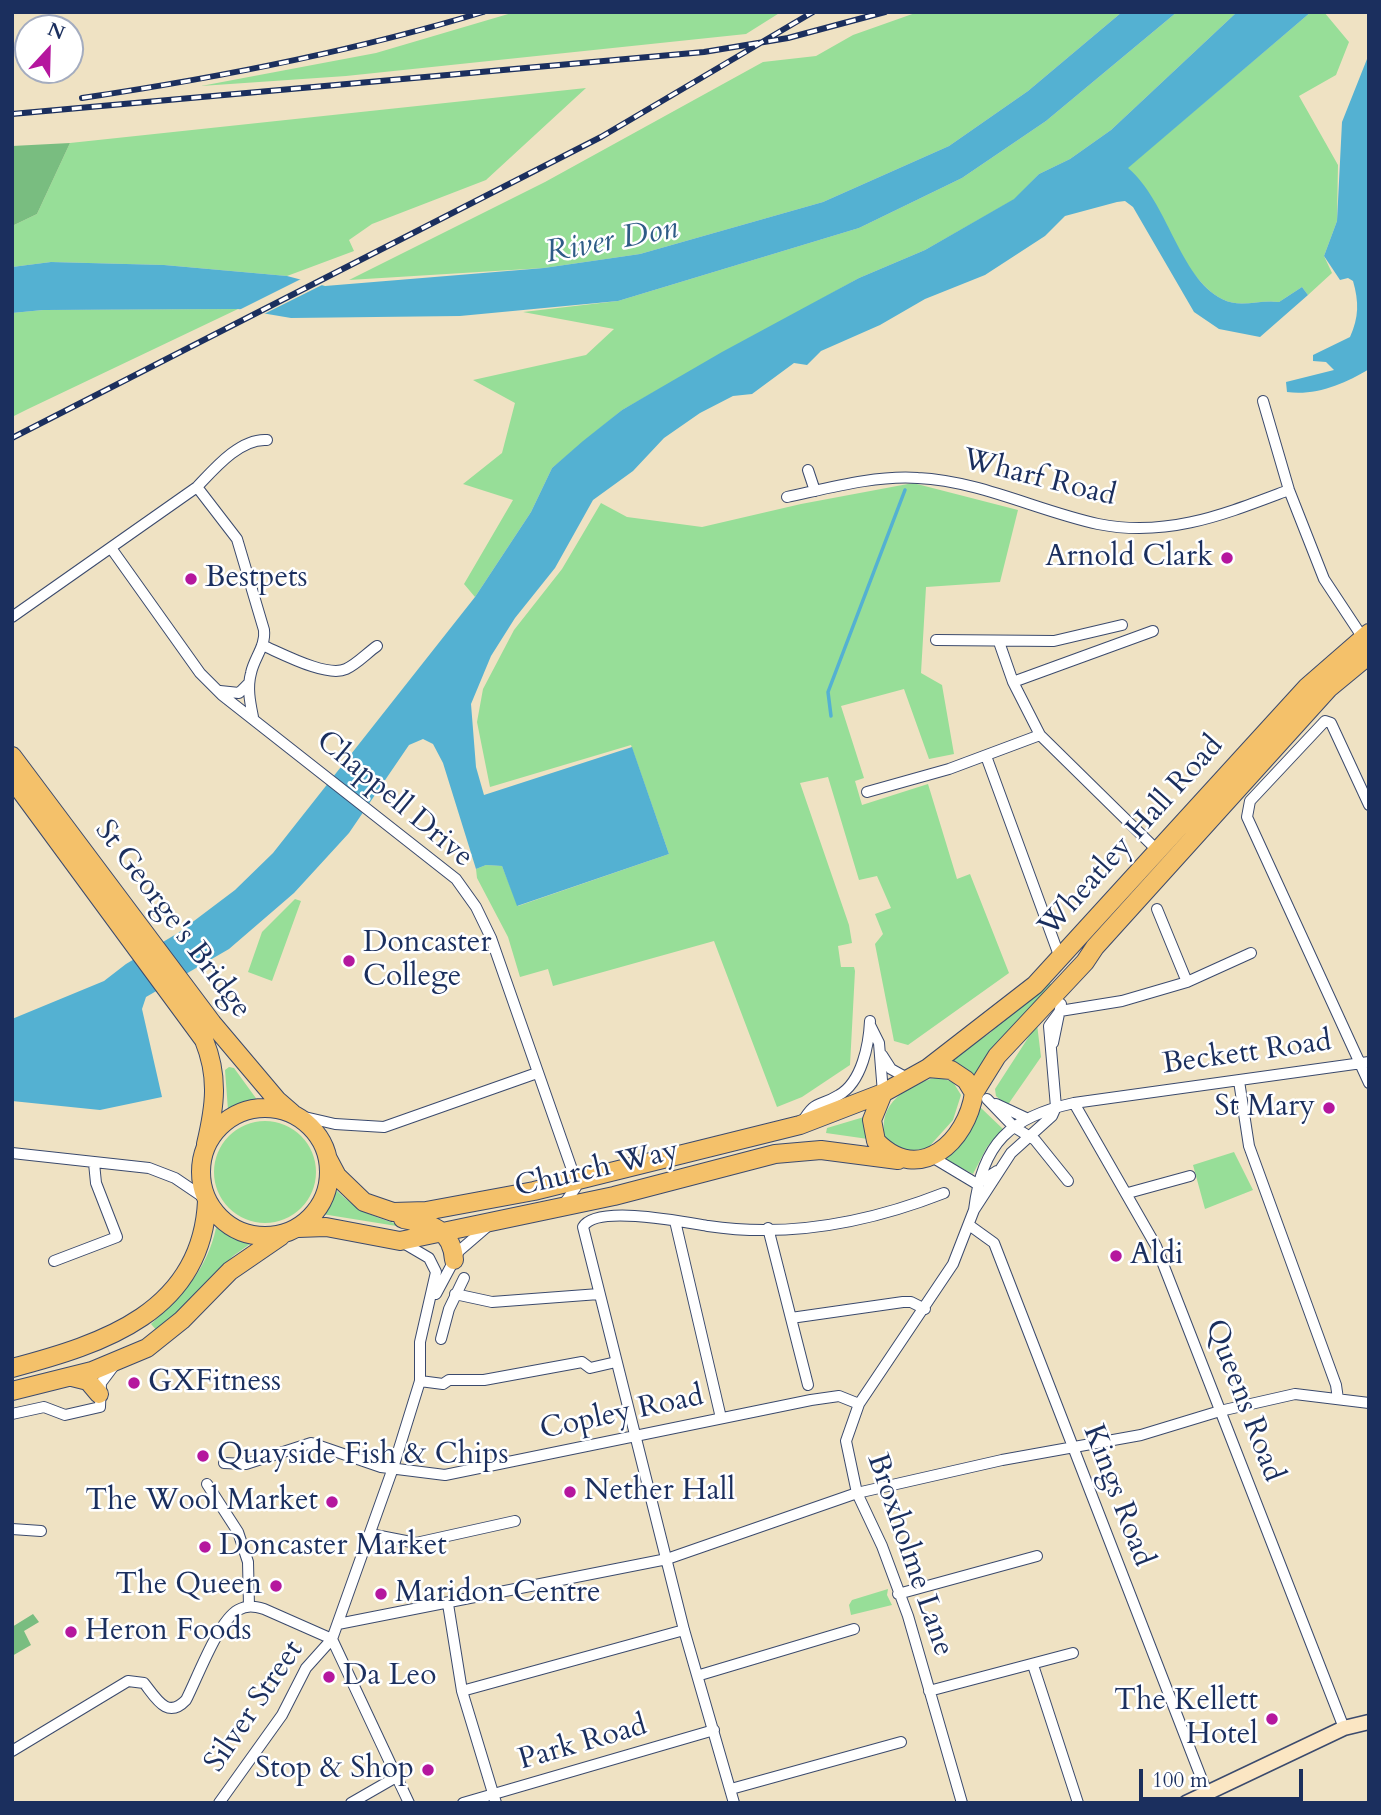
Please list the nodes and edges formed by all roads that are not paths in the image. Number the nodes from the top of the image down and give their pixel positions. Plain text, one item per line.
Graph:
1 (1263, 401) dead end
2 (267, 440) dead end
3 (808, 470) dead end
4 (197, 487) junction
5 (1289, 490) junction
6 (815, 491) junction
7 (787, 497) dead end
8 (111, 548) junction
9 (12, 617) edge
10 (1122, 625) dead end
11 (1153, 631) dead end
12 (936, 640) dead end
13 (999, 642) junction
14 (1367, 642) edge
15 (262, 645) junction
16 (377, 646) dead end
17 (249, 682) junction
18 (1013, 682) junction
19 (218, 691) junction
20 (253, 717) junction
21 (1040, 735) junction
22 (12, 756) edge
23 (986, 756) junction
24 (12, 779) edge
25 (867, 792) dead end
26 (1369, 805) edge
27 (1158, 851) junction
28 (1157, 909) dead end
29 (1251, 953) dead end
30 (1060, 958) junction
31 (1085, 962) junction
32 (1187, 982) junction
33 (1060, 1008) junction
34 (206, 1027) junction
35 (880, 1051) junction
36 (1365, 1063) edge
37 (928, 1068) junction
38 (537, 1073) junction
39 (909, 1079) junction
40 (1239, 1081) junction
41 (1369, 1083) edge
42 (883, 1093) junction
43 (980, 1096) junction
44 (1074, 1103) junction
45 (1056, 1107) junction
46 (294, 1114) junction
47 (1026, 1118) junction
48 (801, 1124) junction
49 (1012, 1128) junction
50 (1026, 1137) junction
51 (206, 1144) junction
52 (12, 1153) edge
53 (932, 1157) junction
54 (328, 1159) junction
55 (908, 1161) junction
56 (94, 1163) junction
57 (1000, 1169) junction
58 (1190, 1176) dead end
59 (576, 1181) junction
60 (1068, 1181) dead end
61 (977, 1184) junction
62 (944, 1193) dead end
63 (1128, 1193) junction
64 (207, 1200) junction
65 (378, 1208) junction
66 (562, 1208) junction
67 (974, 1210) junction
68 (675, 1221) junction
69 (491, 1223) junction
70 (969, 1225) junction
71 (768, 1228) junction
72 (292, 1230) junction
73 (445, 1233) junction
74 (400, 1241) junction
75 (454, 1260) junction
76 (54, 1261) dead end
77 (464, 1278) dead end
78 (455, 1294) junction
79 (599, 1294) junction
80 (925, 1309) junction
81 (428, 1310) junction
82 (791, 1318) junction
83 (441, 1339) dead end
84 (121, 1360) junction
85 (615, 1363) junction
86 (12, 1368) edge
87 (72, 1377) junction
88 (421, 1381) junction
89 (808, 1385) dead end
90 (12, 1391) edge
91 (99, 1394) junction
92 (1338, 1399) junction
93 (1369, 1403) edge
94 (859, 1404) junction
95 (1220, 1411) junction
96 (12, 1414) edge
97 (721, 1418) junction
98 (634, 1436) junction
99 (1072, 1448) junction
100 (225, 1463) dead end
101 (393, 1468) junction
102 (207, 1484) dead end
103 (857, 1493) junction
104 (515, 1521) dead end
105 (12, 1529) edge
106 (41, 1531) dead end
107 (370, 1534) junction
108 (1037, 1556) dead end
109 (667, 1559) junction
110 (898, 1594) junction
111 (448, 1604) junction
112 (249, 1606) junction
113 (338, 1624) junction
114 (854, 1629) dead end
115 (684, 1630) junction
116 (332, 1639) junction
117 (1073, 1653) dead end
118 (1033, 1665) junction
119 (700, 1675) junction
120 (462, 1690) junction
121 (929, 1691) junction
122 (1369, 1721) edge
123 (1344, 1728) junction
124 (714, 1730) junction
125 (901, 1742) dead end
126 (12, 1751) edge
127 (398, 1776) junction
128 (731, 1789) junction
129 (495, 1798) edge
130 (1209, 1799) edge
131 (219, 1803) edge
132 (351, 1803) edge
133 (409, 1803) edge
134 (463, 1803) edge
135 (734, 1803) edge
136 (962, 1803) edge
137 (1078, 1803) edge
138 (1186, 1803) edge

1 - 5 street
2 - 4 street
3 - 6 street
4 - 8 street
4 - 15 street
5 - 6 street, Wharf Road
5 - 14 street
6 - 7 street, Wharf Road
8 - 9 street
8 - 19 street, Chappell Drive
10 - 13 street
11 - 18 street
12 - 13 street
13 - 18 street
14 - 27 highway, Wheatley Hall Road
14 - 31 highway, Wheatley Hall Road
15 - 16 street
15 - 17 street
17 - 19 street
17 - 20 street
18 - 21 street
19 - 20 street, Chappell Drive
20 - 38 street, Chappell Drive
21 - 23 street
21 - 27 street
22 - 34 highway, St George's Bridge
23 - 25 street
23 - 30 street
24 - 34 highway, St George's Bridge
26 - 36 street
27 - 30 highway, Wheatley Hall Road
28 - 32 street
29 - 32 street
30 - 37 highway, Wheatley Hall Road
31 - 33 highway
31 - 43 highway, Wheatley Hall Road
32 - 33 street
33 - 45 street
34 - 46 highway, St George's Bridge
34 - 51 highway, St George's Bridge
35 - 39 street
35 - 42 street
35 - 48 street
36 - 40 street, Beckett Road
36 - 41 street
37 - 39 highway, Wheatley Hall Road
37 - 43 highway
38 - 46 street
38 - 59 street, Chappell Drive
39 - 42 highway, Wheatley Hall Road
40 - 44 street, Beckett Road
40 - 92 street
42 - 48 highway, Church Way
42 - 55 highway
43 - 47 street
43 - 49 street
43 - 53 highway, Wheatley Hall Road
44 - 45 street, Beckett Road
44 - 63 street, Queens Road
45 - 47 street, Beckett Road
45 - 50 street
46 - 51 highway
46 - 54 highway
47 - 49 street, Beckett Road
48 - 59 highway, Church Way
49 - 50 street
49 - 61 street, Beckett Road
50 - 57 street
50 - 60 street
51 - 64 highway
52 - 56 street
53 - 55 highway
53 - 61 street
54 - 65 highway
54 - 72 highway
55 - 66 highway, Church Way
56 - 64 street
56 - 76 street
57 - 61 street
57 - 67 street
58 - 63 street
59 - 65 highway, Church Way
59 - 66 street
61 - 67 street, Beckett Road
62 - 71 street
63 - 95 street, Queens Road
64 - 72 highway
64 - 86 highway
65 - 73 highway
66 - 69 highway, Church Way
67 - 70 street, Broxholme Lane
68 - 71 street
68 - 79 street
68 - 97 street
69 - 73 highway, Church Way
69 - 75 street
70 - 80 street, Broxholme Lane
70 - 99 street, Kings Road
71 - 82 street
72 - 74 highway, Church Way
72 - 84 highway
73 - 74 highway, Church Way
73 - 75 highway
74 - 81 street
75 - 81 street
77 - 78 street
78 - 79 street
78 - 83 street
79 - 85 street
80 - 82 street
80 - 94 street, Broxholme Lane
81 - 88 street
82 - 89 street
84 - 87 highway
84 - 91 street
85 - 88 street
85 - 98 street
87 - 90 highway
87 - 91 highway
88 - 101 street
91 - 96 street
92 - 93 street
92 - 95 street
94 - 97 street, Copley Road
94 - 103 street, Broxholme Lane
95 - 99 street
95 - 123 street, Queens Road
97 - 98 street, Copley Road
98 - 101 street, Copley Road
98 - 109 street
99 - 103 street
99 - 130 street, Kings Road
100 - 101 street, Copley Road
101 - 107 street
102 - 112 street
103 - 109 street
103 - 110 street, Broxholme Lane
104 - 107 street
105 - 106 street
107 - 113 street
108 - 110 street
109 - 111 street
109 - 115 street
110 - 121 street, Broxholme Lane
111 - 113 street
111 - 120 street
112 - 116 street
112 - 126 street
113 - 116 street
114 - 119 street
115 - 119 street
115 - 120 street
116 - 127 street
116 - 131 street, Silver Street
117 - 118 street
118 - 121 street
118 - 137 street
119 - 124 street
120 - 129 street
121 - 136 street, Broxholme Lane
122 - 123 street
123 - 130 street
124 - 128 street
124 - 129 street, Park Road
125 - 128 street
127 - 132 street
127 - 133 street
128 - 135 street
129 - 134 street, Park Road
130 - 138 street

